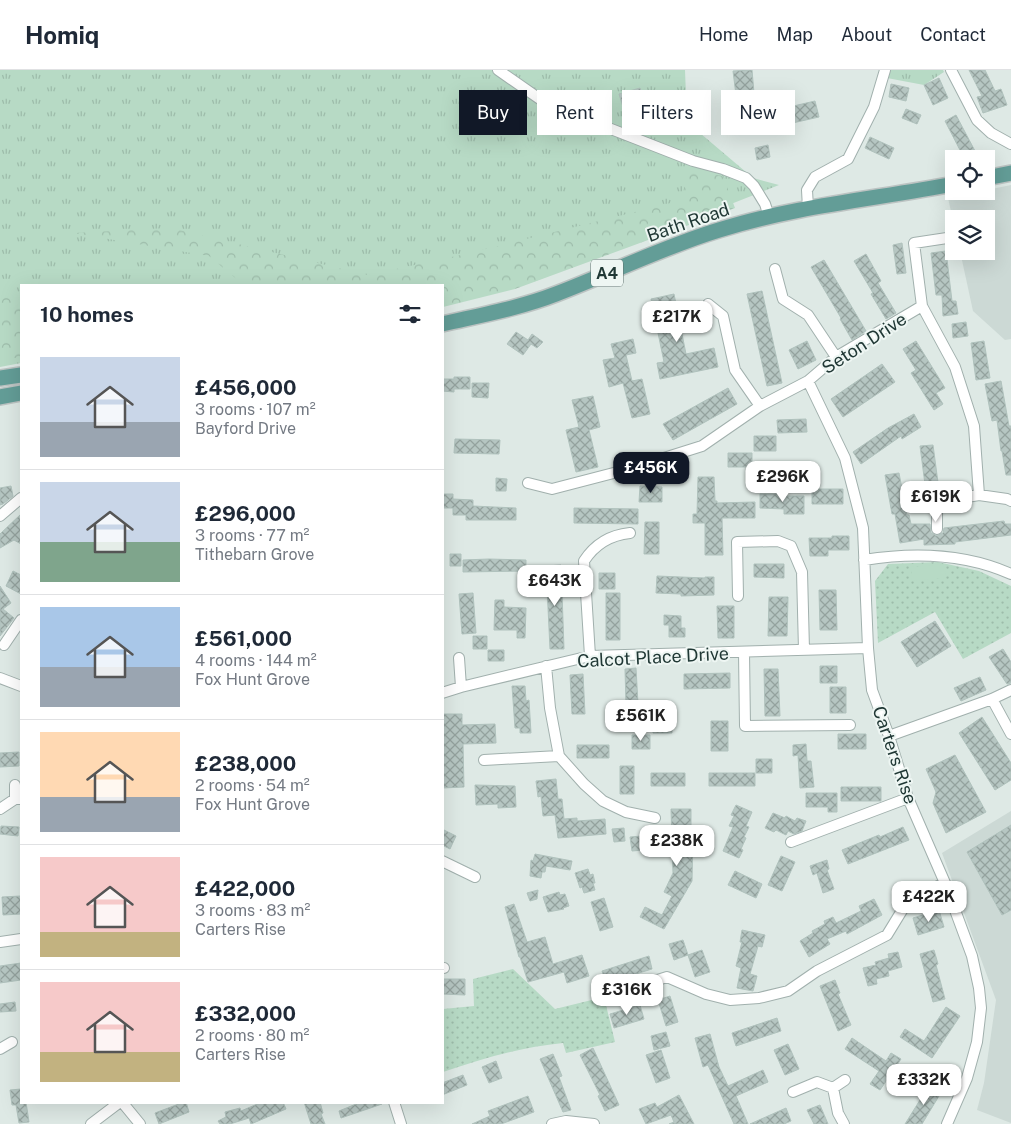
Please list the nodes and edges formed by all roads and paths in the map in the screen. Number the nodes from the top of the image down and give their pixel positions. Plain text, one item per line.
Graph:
1 (498, 70) edge
2 (886, 70) edge
3 (951, 70) edge
4 (1011, 144) edge
5 (1011, 173) edge
6 (995, 176) edge
7 (945, 185) edge
8 (808, 208) junction
9 (769, 216) junction
10 (945, 238) edge
11 (775, 269) dead end
12 (708, 304) dead end
13 (922, 306) junction
14 (444, 324) edge
15 (836, 357) junction
16 (20, 375) edge
17 (0, 378) edge
18 (808, 381) junction
19 (20, 394) edge
20 (0, 397) edge
21 (760, 406) junction
22 (528, 483) dead end
23 (979, 495) junction
24 (20, 499) edge
25 (1011, 501) edge
26 (0, 516) edge
27 (937, 529) dead end
28 (630, 533) dead end
29 (864, 560) junction
30 (1011, 574) edge
31 (738, 596) dead end
32 (20, 621) edge
33 (4, 645) dead end
34 (868, 648) junction
35 (804, 650) junction
36 (744, 652) junction
37 (590, 656) junction
38 (459, 658) dead end
39 (546, 666) junction
40 (0, 678) edge
41 (20, 686) edge
42 (461, 687) junction
43 (1011, 690) edge
44 (444, 692) edge
45 (992, 699) junction
46 (850, 725) dead end
47 (1011, 734) edge
48 (889, 736) junction
49 (559, 756) junction
50 (484, 760) dead end
51 (16, 785) dead end
52 (908, 798) junction
53 (18, 799) edge
54 (0, 809) edge
55 (655, 818) dead end
56 (791, 842) dead end
57 (444, 862) edge
58 (475, 877) dead end
59 (945, 883) junction
60 (20, 939) edge
61 (0, 942) edge
62 (604, 997) dead end
63 (12, 1042) dead end
64 (0, 1049) edge
65 (846, 1080) dead end
66 (833, 1088) junction
67 (793, 1092) dead end
68 (118, 1104) edge
69 (123, 1104) edge
70 (395, 1104) edge
71 (91, 1124) edge
72 (140, 1124) edge
73 (401, 1124) edge
74 (552, 1124) edge
75 (594, 1124) edge
76 (844, 1124) edge
77 (947, 1124) edge

1 - 9 street
2 - 8 street
3 - 4 street
5 - 6 main road
7 - 8 main road, Bath Road / A4
8 - 9 main road, Bath Road / A4
9 - 14 main road, Bath Road / A4
10 - 13 street
11 - 15 street
12 - 21 street
13 - 15 street, Seton Drive
13 - 23 street
15 - 18 street, Seton Drive
16 - 17 main road
18 - 21 street, Seton Drive
18 - 29 street, Carters Rise
19 - 20 main road
21 - 22 street, Seton Drive
23 - 25 street
23 - 27 street
24 - 26 street
28 - 37 street
29 - 30 street
29 - 34 street, Carters Rise
31 - 35 street
32 - 33 street
34 - 35 street, Calcot Place Drive
34 - 48 street, Carters Rise
35 - 36 street, Calcot Place Drive
36 - 37 street, Calcot Place Drive
36 - 46 street
37 - 39 street, Calcot Place Drive
38 - 42 street
39 - 42 street, Calcot Place Drive
39 - 49 street
40 - 41 street
42 - 44 street, Calcot Place Drive
43 - 45 street
45 - 47 street
45 - 48 street
48 - 52 street, Carters Rise
49 - 50 street
49 - 55 street
51 - 53 street
52 - 56 street
52 - 59 street, Carters Rise
53 - 54 street
57 - 58 street
59 - 62 street
59 - 77 street, Carters Rise
60 - 61 street
63 - 64 street
65 - 66 street
66 - 67 street
66 - 76 street
68 - 71 street
69 - 72 street
70 - 73 street
74 - 75 street

